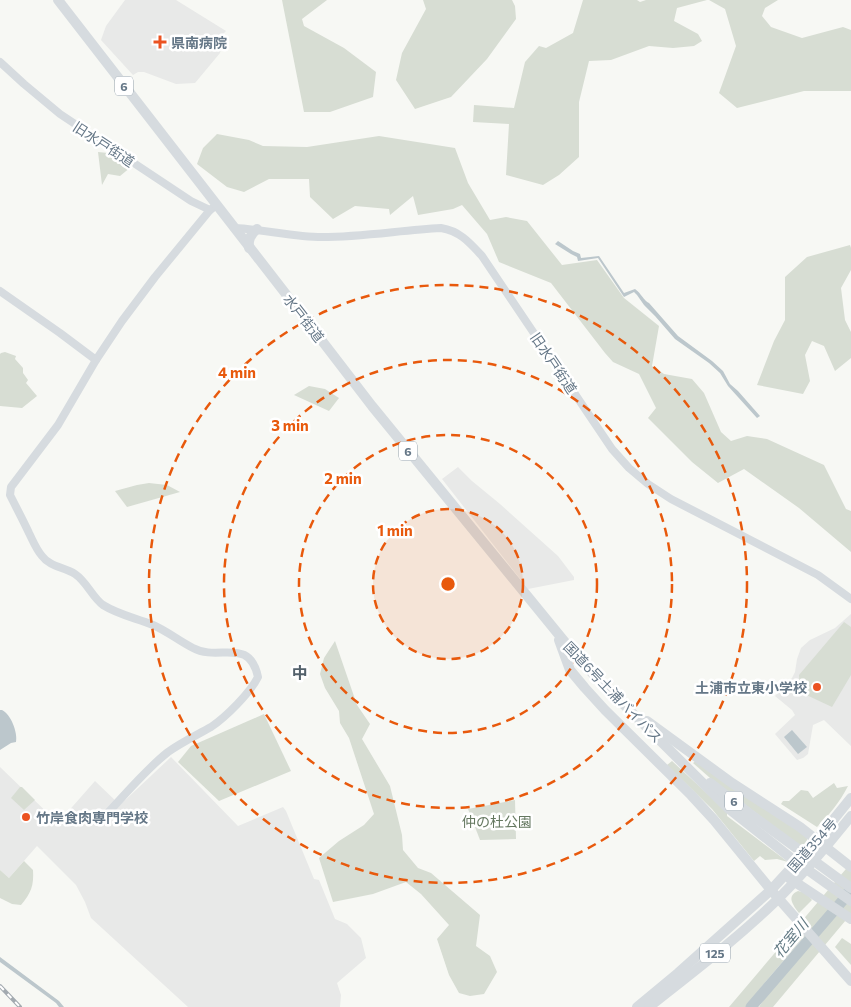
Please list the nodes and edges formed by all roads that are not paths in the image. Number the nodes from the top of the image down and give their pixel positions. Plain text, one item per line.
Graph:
1 (58, 0) edge
2 (0, 62) edge
3 (213, 208) junction
4 (234, 228) junction
5 (257, 229) junction
6 (249, 248) junction
7 (0, 291) edge
8 (96, 360) junction
9 (851, 599) edge
10 (556, 632) junction
11 (623, 704) junction
12 (851, 798) edge
13 (851, 816) edge
14 (103, 818) dead end
15 (816, 840) junction
16 (826, 847) junction
17 (795, 854) junction
18 (851, 867) edge
19 (785, 875) junction
20 (794, 882) junction
21 (851, 888) edge
22 (771, 890) junction
23 (779, 898) junction
24 (851, 901) edge
25 (851, 919) edge
26 (851, 981) edge
27 (637, 1007) edge
28 (649, 1007) edge

1 - 3 highway, 水戸街道 / 6
2 - 3 street, 旧水戸街道
3 - 4 highway, 水戸街道 / 6
3 - 8 street
4 - 5 street, 旧水戸街道
4 - 6 highway, 水戸街道 / 6
5 - 6 highway
5 - 9 street, 旧水戸街道
6 - 10 highway, 水戸街道 / 6
7 - 8 street
8 - 14 street
10 - 11 highway, 国道6号土浦バイパス / 6
10 - 22 highway
11 - 15 highway
11 - 17 highway, 国道6号土浦バイパス / 6
12 - 15 highway, 国道354号
13 - 16 highway, 国道354号
15 - 16 highway
15 - 19 highway, 国道354号
16 - 18 highway
16 - 20 highway, 国道354号
17 - 21 highway, 国道6号土浦バイパス / 6
17 - 24 highway, 国道6号土浦バイパス / 6
19 - 20 highway
19 - 22 highway, 国道354号
20 - 23 highway, 国道354号
20 - 25 highway
22 - 23 highway
22 - 27 highway, 125
23 - 26 highway
23 - 28 highway, 125

